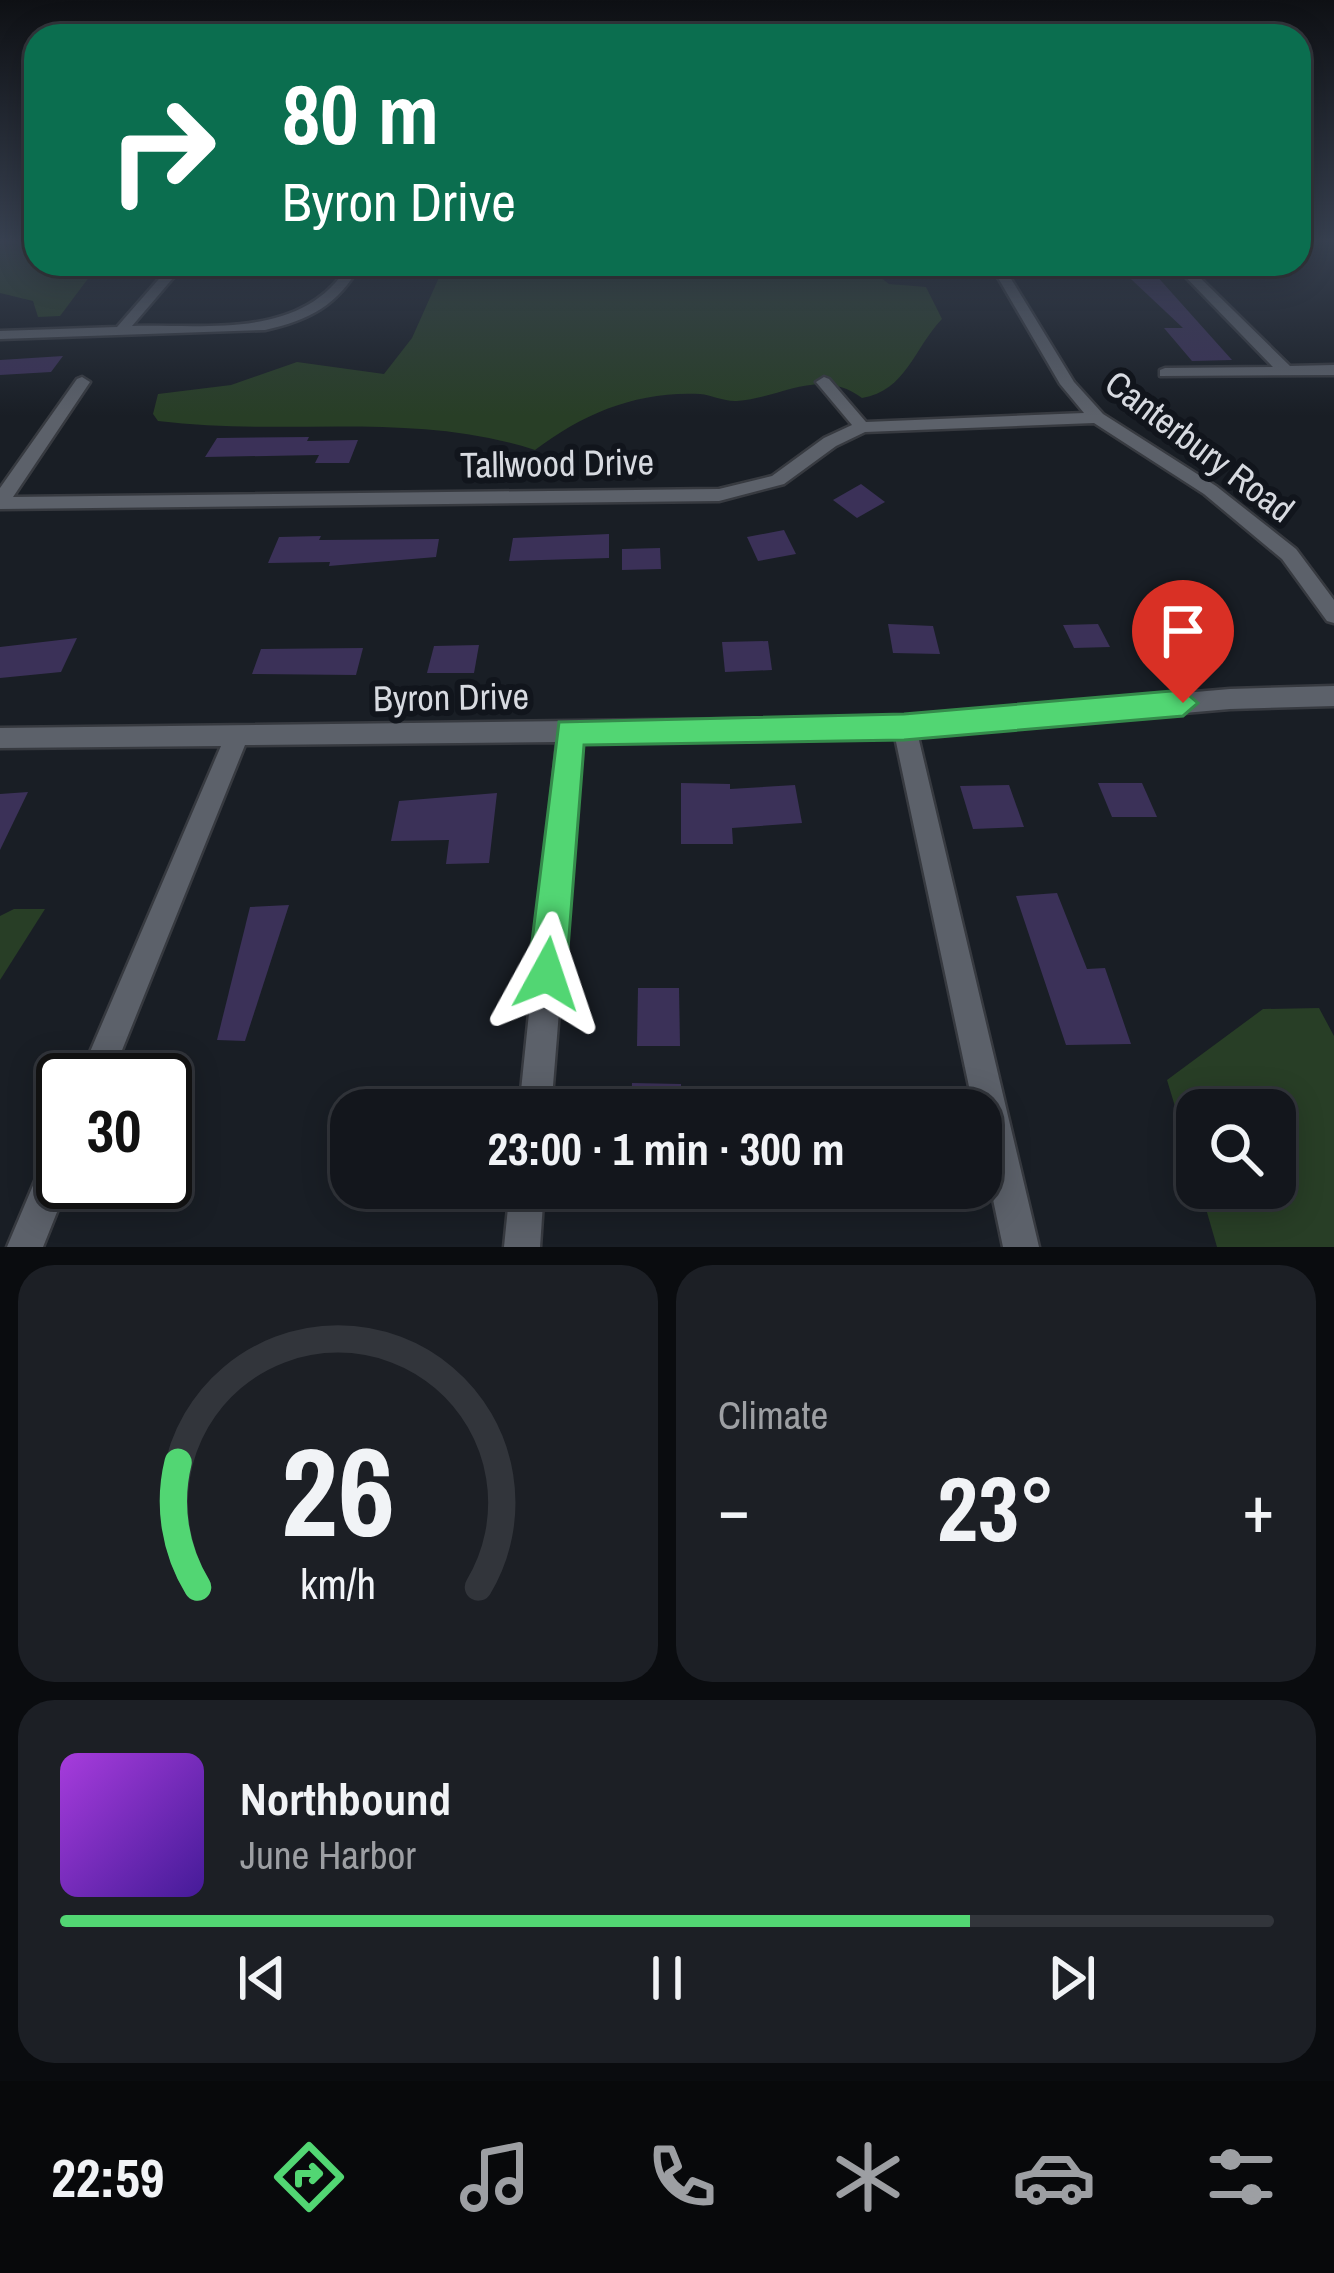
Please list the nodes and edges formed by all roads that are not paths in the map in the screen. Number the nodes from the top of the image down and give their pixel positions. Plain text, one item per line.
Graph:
1 (147, 300) edge
2 (331, 300) edge
3 (1018, 300) edge
4 (1215, 300) edge
5 (123, 328) junction
6 (0, 334) edge
7 (1285, 370) junction
8 (1334, 370) edge
9 (1165, 373) dead end
10 (82, 382) dead end
11 (824, 382) dead end
12 (1097, 418) junction
13 (862, 428) junction
14 (0, 502) edge
15 (1334, 615) edge
16 (1334, 696) edge
17 (904, 727) junction
18 (570, 731) junction
19 (236, 736) junction
20 (0, 738) edge
21 (105, 1053) edge
22 (537, 1089) edge
23 (41, 1209) edge
24 (525, 1209) edge
25 (25, 1247) edge
26 (522, 1247) edge
27 (1021, 1247) edge

1 - 5 street
2 - 5 street
3 - 12 street, Canterbury Road
4 - 7 street
5 - 6 street
7 - 8 street
7 - 9 street
10 - 14 street
11 - 13 street
12 - 13 street, Tallwood Drive
12 - 15 street, Canterbury Road
13 - 14 street, Tallwood Drive
16 - 17 street, Byron Drive
17 - 18 street, Byron Drive
17 - 27 street
18 - 19 street, Byron Drive
18 - 22 street
19 - 20 street, Byron Drive
19 - 21 street
23 - 25 street
24 - 26 street

